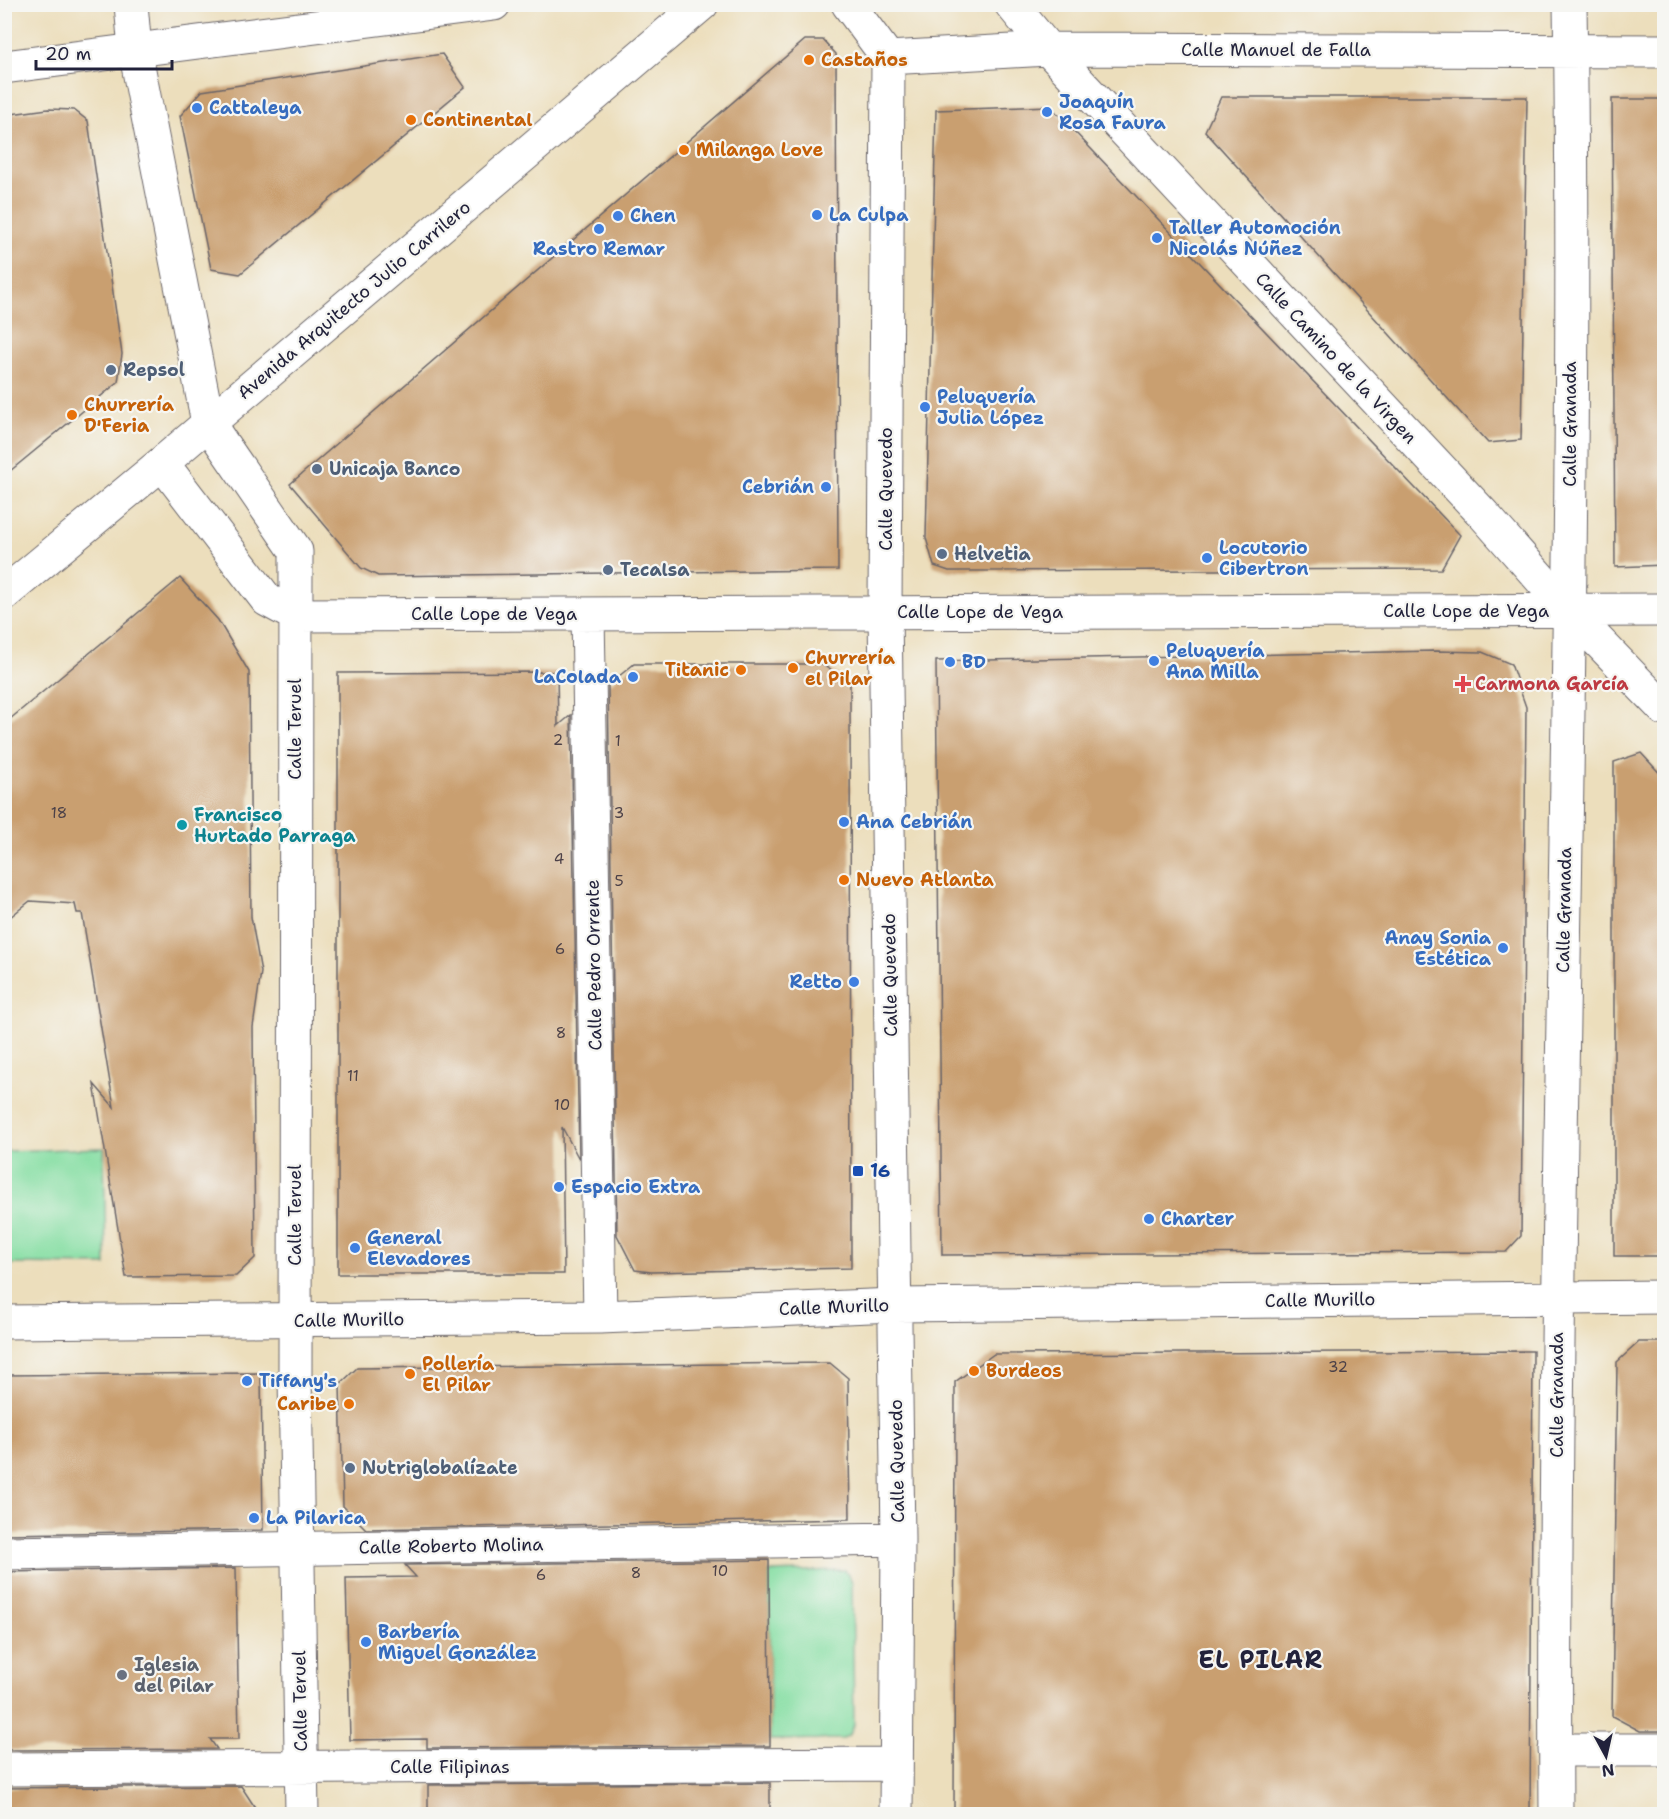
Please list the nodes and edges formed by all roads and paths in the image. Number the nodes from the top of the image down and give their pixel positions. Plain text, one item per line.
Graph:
1 (131, 4) edge
2 (494, 4) edge
3 (702, 4) edge
4 (848, 4) edge
5 (1011, 4) edge
6 (1570, 4) edge
7 (1048, 49) junction
8 (135, 50) junction
9 (1571, 51) junction
10 (1665, 51) edge
11 (888, 58) junction
12 (4, 67) edge
13 (208, 423) junction
14 (162, 464) junction
15 (4, 594) edge
16 (1665, 610) edge
17 (1569, 611) junction
18 (885, 612) junction
19 (588, 614) junction
20 (295, 615) junction
21 (1665, 709) edge
22 (1665, 1297) edge
23 (1557, 1298) junction
24 (895, 1305) junction
25 (600, 1317) junction
26 (296, 1321) junction
27 (4, 1322) edge
28 (898, 1539) junction
29 (297, 1548) junction
30 (4, 1553) edge
31 (1556, 1750) junction
32 (1665, 1750) edge
33 (895, 1764) junction
34 (301, 1767) junction
35 (4, 1769) edge
36 (302, 1815) edge
37 (896, 1815) edge
38 (1556, 1815) edge

1 - 8 street
2 - 8 street
3 - 13 street, Avenida Arquitecto Julio Carrilero
4 - 11 street
5 - 7 street, Calle Camino de la Virgen
6 - 9 street, Calle Granada
7 - 9 street, Calle Manuel de Falla
7 - 11 street, Calle Manuel de Falla
7 - 17 street, Calle Camino de la Virgen
8 - 12 street
8 - 13 street
9 - 10 street, Calle Manuel de Falla
9 - 17 street, Calle Granada
11 - 18 street, Calle Quevedo
13 - 14 street, Avenida Arquitecto Julio Carrilero
13 - 20 street, Calle Teruel
14 - 15 street, Avenida Arquitecto Julio Carrilero
14 - 20 street
16 - 17 street, Calle Lope de Vega
17 - 18 street, Calle Lope de Vega
17 - 21 street, Calle Camino de la Virgen
17 - 23 street, Calle Granada
18 - 19 street, Calle Lope de Vega
18 - 24 street, Calle Quevedo
19 - 20 street, Calle Lope de Vega
19 - 25 street, Calle Pedro Orrente
20 - 26 street, Calle Teruel
22 - 23 street, Calle Murillo
23 - 24 street, Calle Murillo
23 - 31 street, Calle Granada
24 - 25 street, Calle Murillo
24 - 28 street, Calle Quevedo
25 - 26 street, Calle Murillo
26 - 27 street, Calle Murillo
26 - 29 street, Calle Teruel
28 - 29 street, Calle Roberto Molina
28 - 33 street, Calle Quevedo
29 - 30 street, Calle Roberto Molina
29 - 34 street, Calle Teruel
31 - 32 street
31 - 38 street, Calle Granada
33 - 34 street, Calle Filipinas
33 - 37 street, Calle Quevedo
34 - 35 street, Calle Filipinas
34 - 36 street, Calle Teruel

